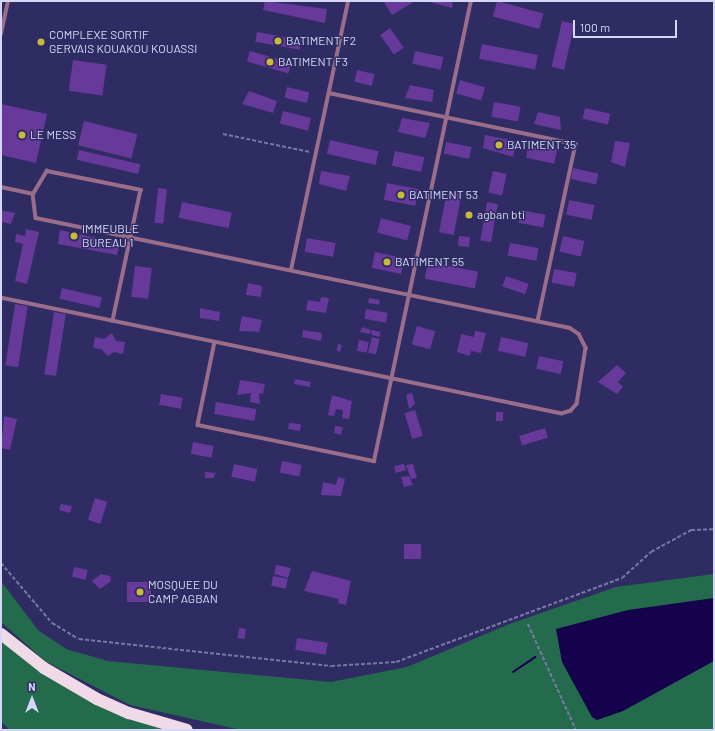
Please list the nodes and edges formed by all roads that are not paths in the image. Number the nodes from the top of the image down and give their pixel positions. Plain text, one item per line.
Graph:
1 (8, 1) edge
2 (348, 1) edge
3 (471, 1) edge
4 (1, 34) edge
5 (329, 93) junction
6 (446, 117) junction
7 (1, 187) edge
8 (33, 194) junction
9 (130, 237) junction
10 (290, 270) junction
11 (408, 294) junction
12 (1, 298) edge
13 (113, 321) junction
14 (538, 321) junction
15 (215, 342) junction
16 (392, 379) junction
17 (1, 634) edge
18 (187, 730) edge

1 - 4 lane
2 - 5 lane
3 - 6 lane
5 - 6 lane
5 - 10 lane
6 - 11 lane
6 - 14 lane
7 - 8 lane
8 - 9 lane
8 - 9 lane
9 - 10 lane
9 - 13 lane
10 - 11 lane
11 - 14 lane
11 - 16 lane
12 - 13 lane
13 - 15 lane
14 - 16 lane
15 - 16 lane
15 - 16 lane
17 - 18 highway

